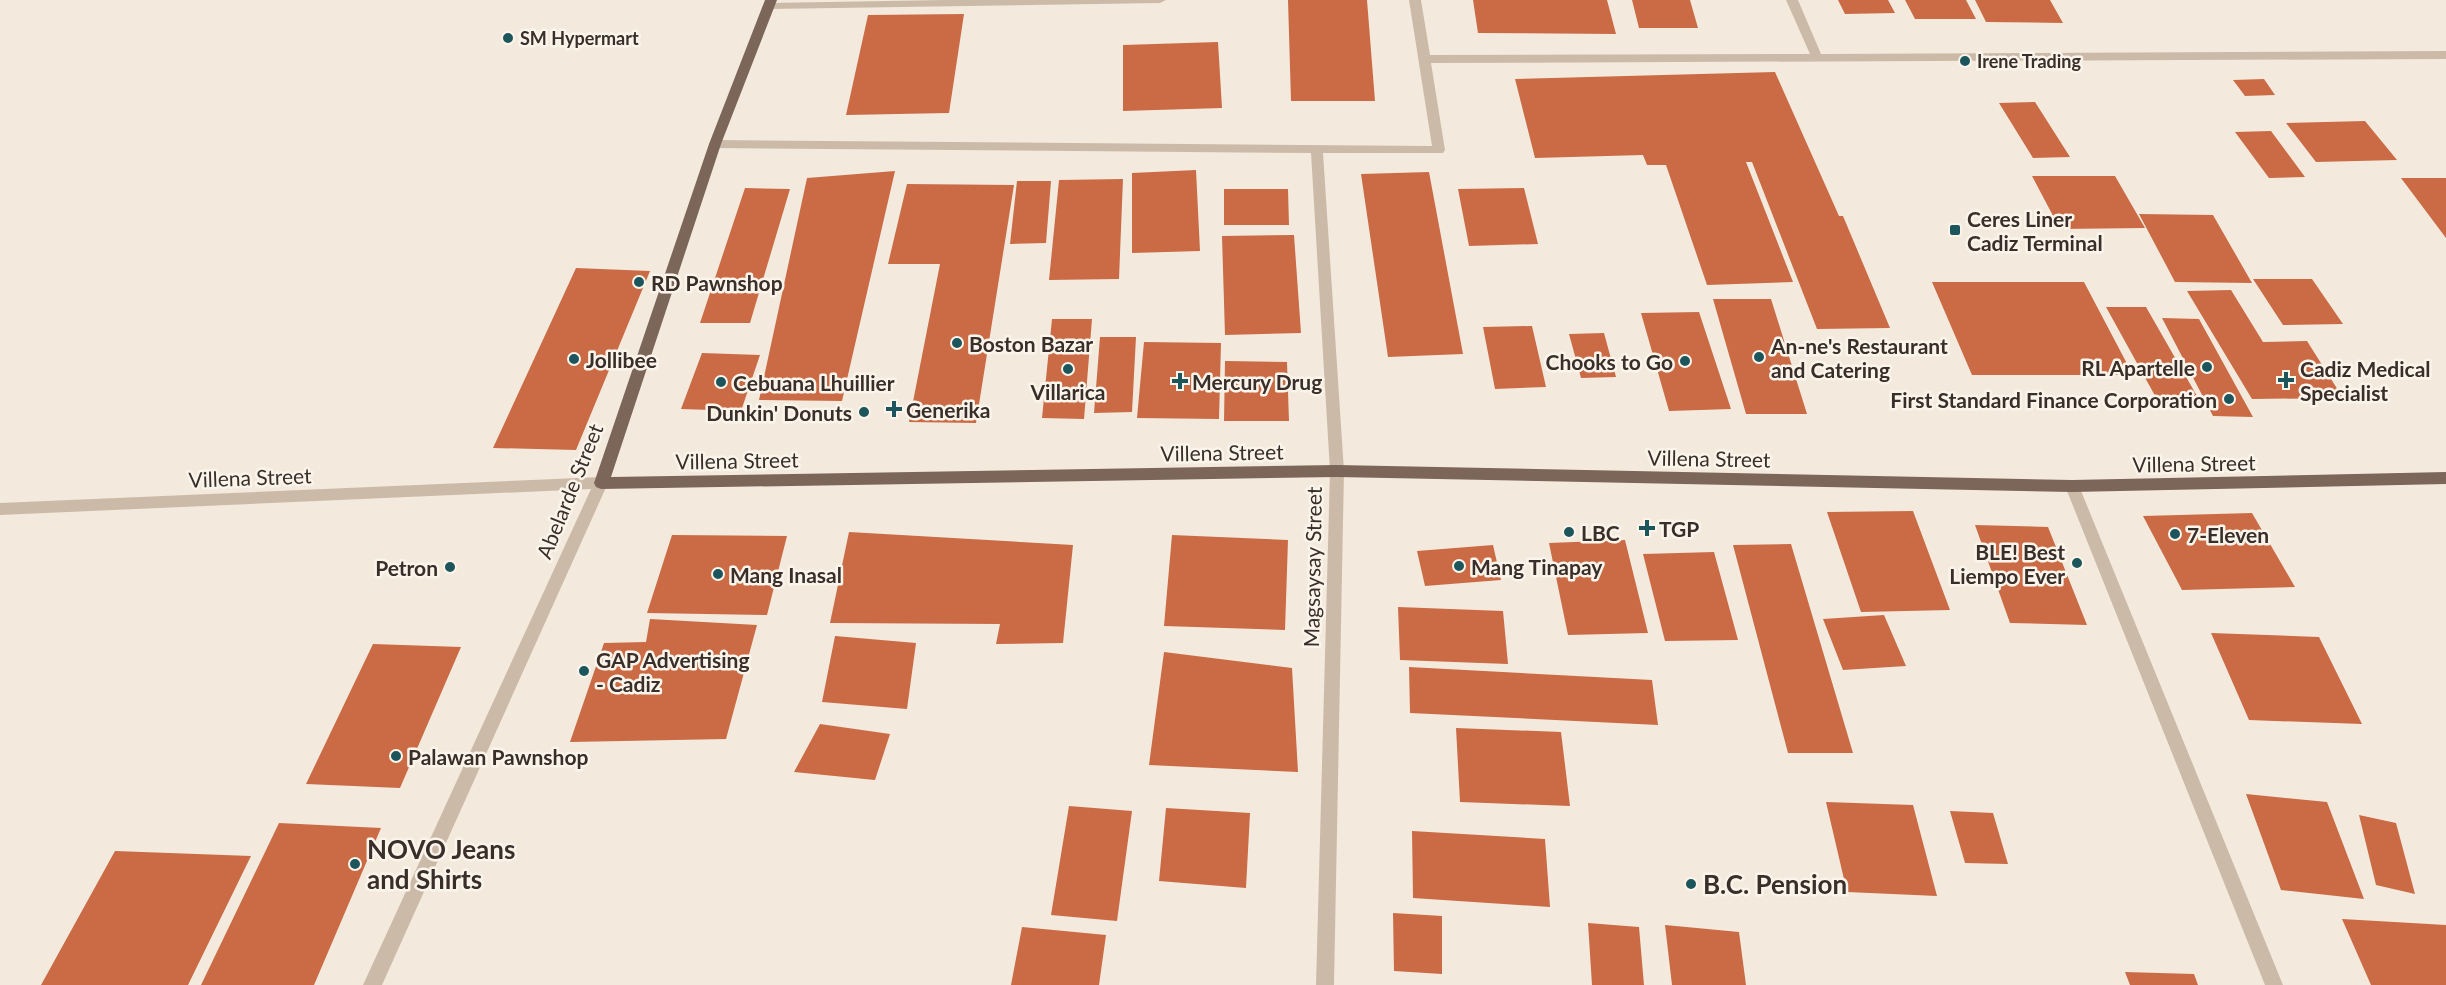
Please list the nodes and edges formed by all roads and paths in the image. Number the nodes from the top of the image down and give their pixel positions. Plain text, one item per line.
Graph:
1 (1160, 0) edge
2 (1415, 0) edge
3 (1792, 0) edge
4 (770, 3) edge
5 (2446, 55) edge
6 (1817, 57) junction
7 (1425, 59) junction
8 (715, 144) junction
9 (1317, 150) junction
10 (1337, 471) junction
11 (2446, 478) edge
12 (602, 483) junction
13 (2072, 486) junction
14 (0, 508) edge
15 (372, 985) edge
16 (1325, 985) edge
17 (2274, 985) edge

1 - 4 street
2 - 7 street
3 - 6 street
4 - 8 main road, Abelarde Street
5 - 6 street
6 - 7 street
7 - 9 street
8 - 9 street
8 - 12 main road, Abelarde Street
9 - 10 street, Magsaysay Street
10 - 12 main road, Villena Street
10 - 13 main road, Villena Street
10 - 16 street, Magsaysay Street
11 - 13 main road, Villena Street
12 - 14 street, Villena Street
12 - 15 street, Abelarde Street
13 - 17 street

